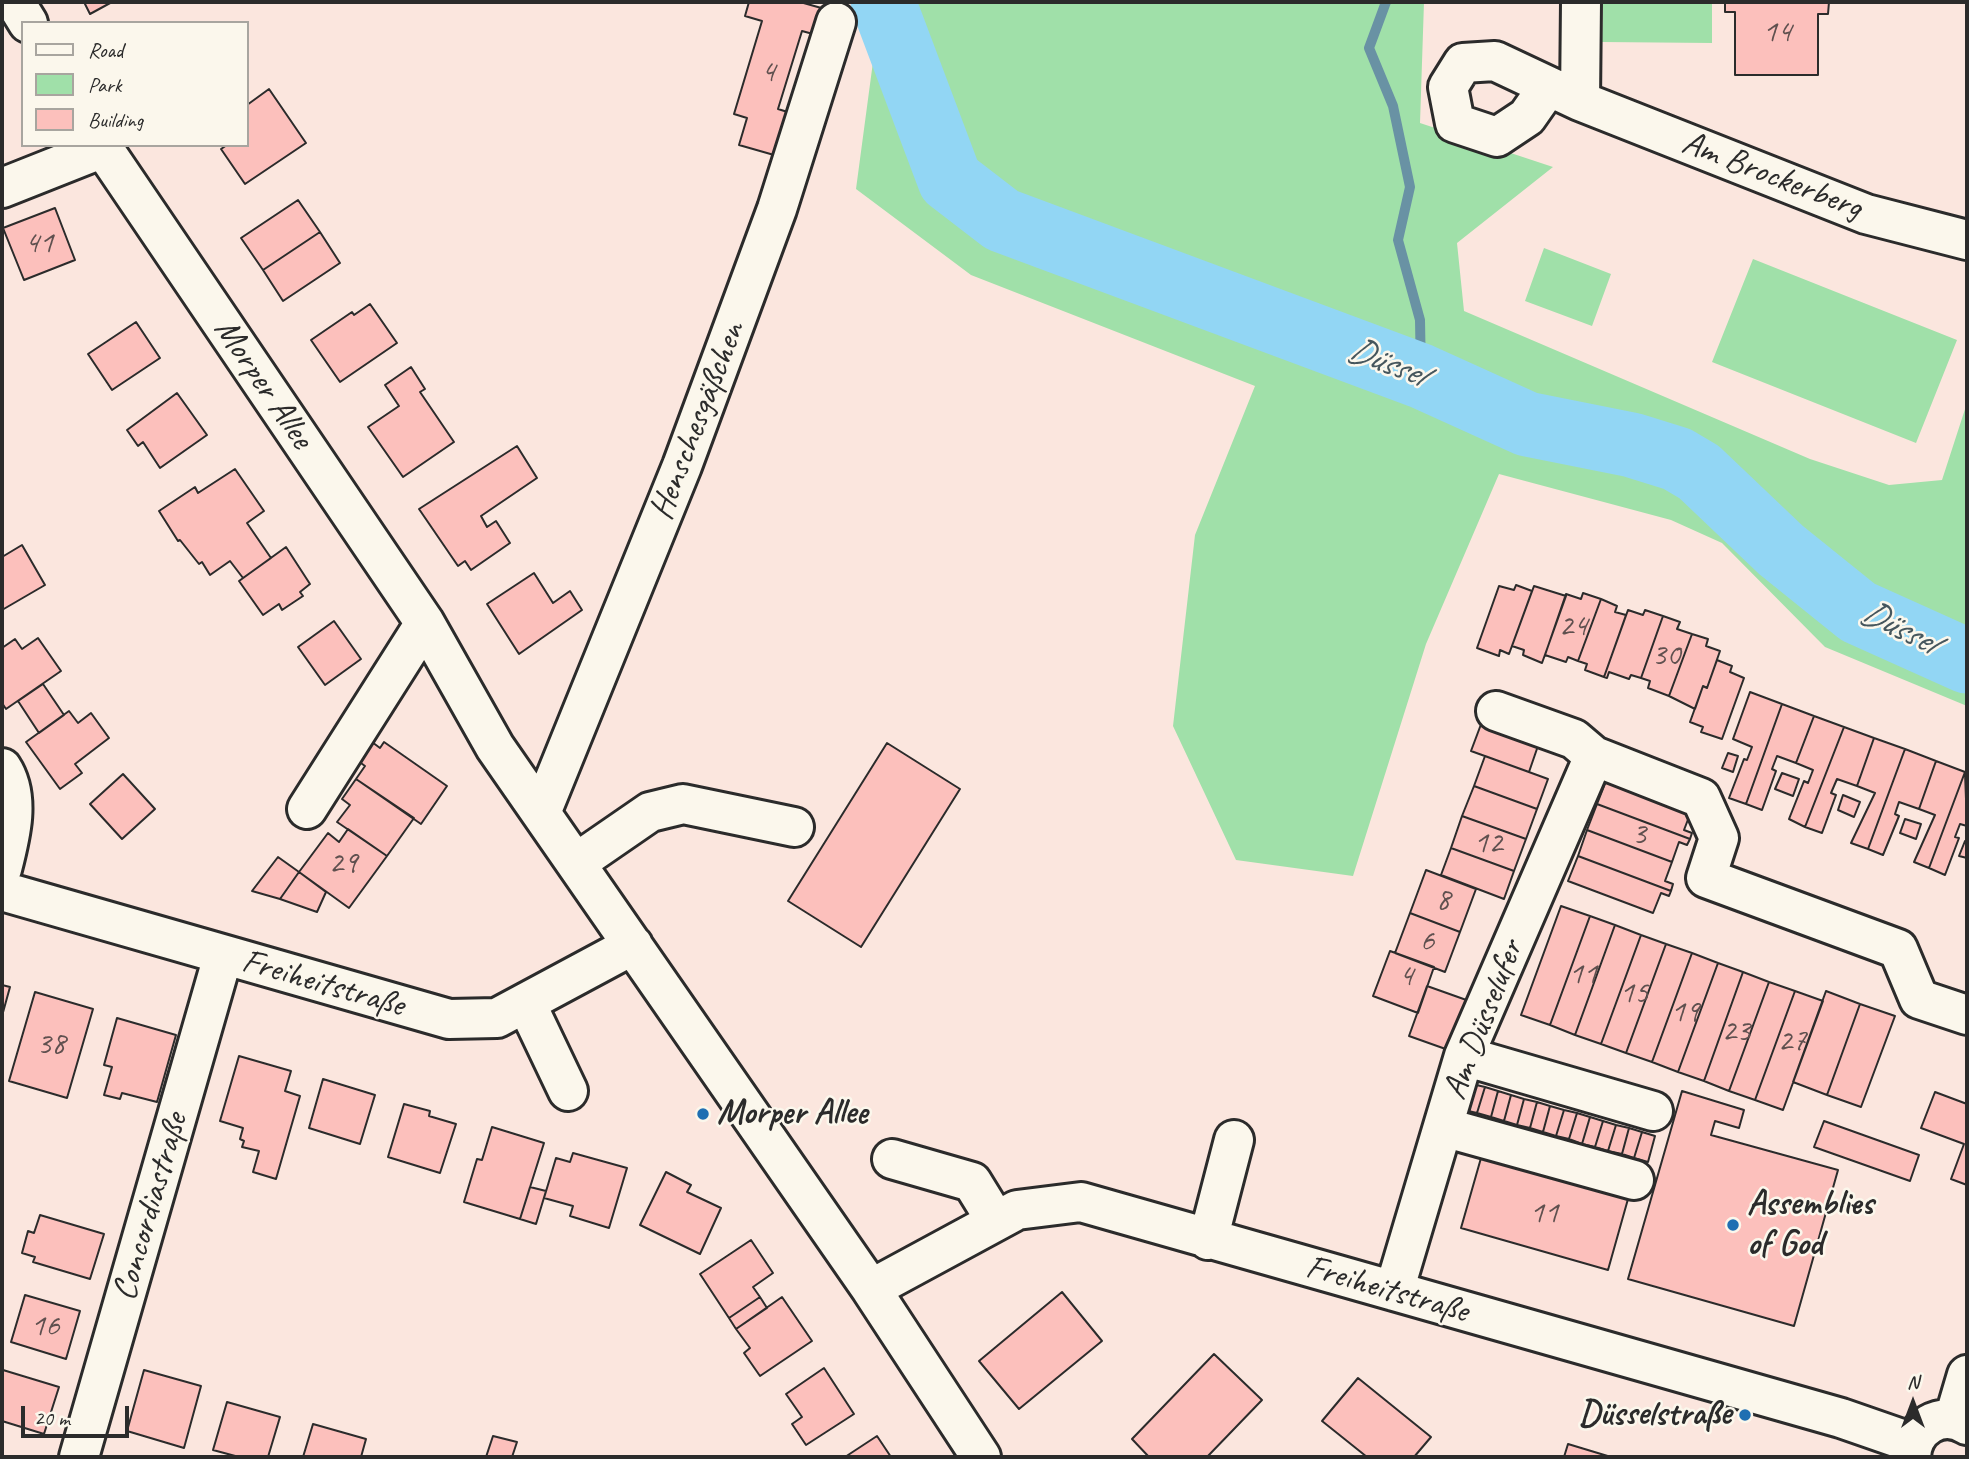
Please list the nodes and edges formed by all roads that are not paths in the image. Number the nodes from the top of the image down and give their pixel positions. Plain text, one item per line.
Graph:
1 (15, 2) edge
2 (1581, 2) edge
3 (27, 21) edge
4 (836, 22) dead end
5 (102, 147) edge
6 (2, 188) edge
7 (1967, 240) edge
8 (425, 623) junction
9 (1496, 711) dead end
10 (1594, 756) junction
11 (2, 768) edge
12 (307, 809) dead end
13 (541, 813) junction
14 (794, 827) dead end
15 (576, 863) junction
16 (2, 869) edge
17 (2, 891) edge
18 (634, 945) junction
19 (223, 956) junction
20 (526, 1003) junction
21 (1967, 1016) edge
22 (1464, 1056) junction
23 (568, 1091) dead end
24 (1653, 1111) dead end
25 (1443, 1127) junction
26 (1234, 1140) dead end
27 (892, 1159) dead end
28 (1634, 1180) dead end
29 (996, 1221) junction
30 (1208, 1240) junction
31 (871, 1289) junction
32 (1394, 1292) junction
33 (1967, 1375) edge
34 (1960, 1422) edge
35 (1912, 1450) edge
36 (85, 1456) edge
37 (981, 1457) edge

1 - 3 street
2 - 7 street, Am Brockerberg
4 - 13 street, Henschesgäßchen
5 - 6 street
5 - 8 street, Morper Allee
8 - 12 street
8 - 13 street, Morper Allee
9 - 10 street
10 - 21 street
10 - 22 street, Am Düsselufer
11 - 16 street
13 - 15 street, Morper Allee
14 - 15 street
15 - 18 street, Morper Allee
17 - 19 street, Freiheitstraße
18 - 20 street, Freiheitstraße
18 - 31 street, Morper Allee
19 - 20 street, Freiheitstraße
19 - 36 street, Concordiastraße
20 - 23 street
22 - 24 street
22 - 25 street, Am Düsselufer
25 - 28 street
25 - 32 street, Am Düsselufer
26 - 30 street
27 - 29 street
29 - 30 street, Freiheitstraße
29 - 31 street, Freiheitstraße
30 - 32 street, Freiheitstraße
31 - 37 street, Morper Allee
32 - 35 street, Freiheitstraße
33 - 34 street
34 - 35 street, Freiheitstraße

